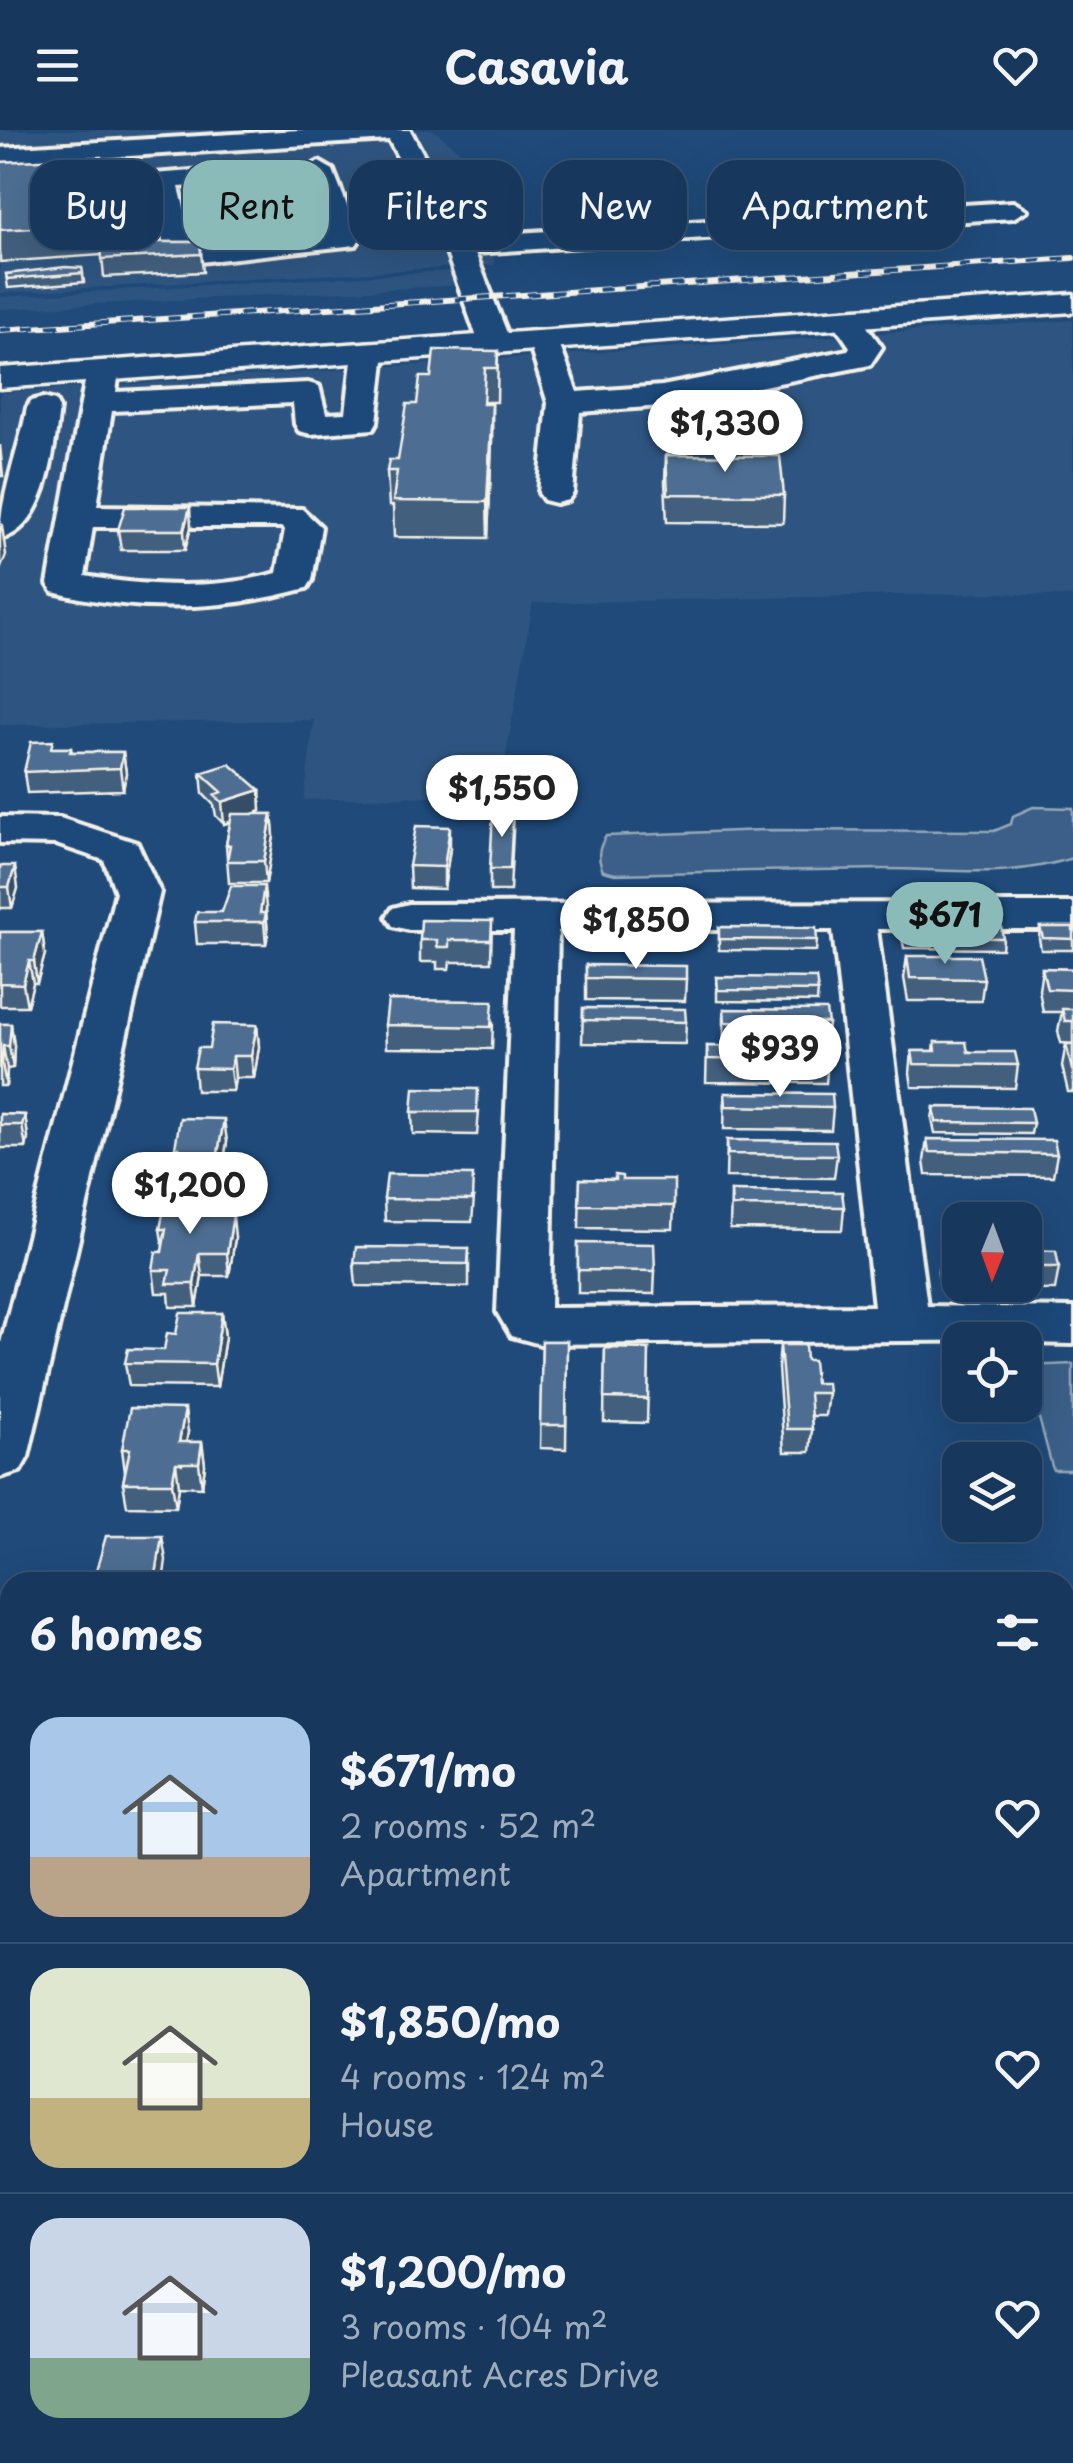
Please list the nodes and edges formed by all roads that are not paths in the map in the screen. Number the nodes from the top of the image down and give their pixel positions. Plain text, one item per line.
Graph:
1 (402, 131) edge
2 (0, 156) edge
3 (413, 160) edge
4 (183, 180) edge
5 (329, 208) edge
6 (1013, 210) dead end
7 (329, 241) edge
8 (523, 241) edge
9 (266, 250) edge
10 (460, 250) edge
11 (1073, 303) edge
12 (846, 319) junction
13 (544, 340) junction
14 (495, 344) junction
15 (369, 352) junction
16 (54, 374) junction
17 (0, 378) edge
18 (100, 386) junction
19 (564, 403) junction
20 (556, 493) dead end
21 (78, 517) junction
22 (0, 528) edge
23 (0, 830) edge
24 (853, 916) junction
25 (1073, 916) edge
26 (409, 918) dead end
27 (536, 920) junction
28 (902, 1324) junction
29 (1073, 1326) edge
30 (0, 1457) edge

1 - 2 street
1 - 3 street
4 - 9 street
5 - 7 street
6 - 8 street
10 - 14 street
11 - 12 main road
12 - 13 main road
12 - 19 street
13 - 14 main road
13 - 19 street
14 - 15 main road
15 - 18 main road
15 - 18 street
16 - 17 main road
16 - 18 main road
16 - 22 street
18 - 21 street
19 - 20 street
21 - 21 street
23 - 30 street
24 - 25 street
24 - 27 street
24 - 28 street
26 - 27 street
27 - 28 street
28 - 29 street

